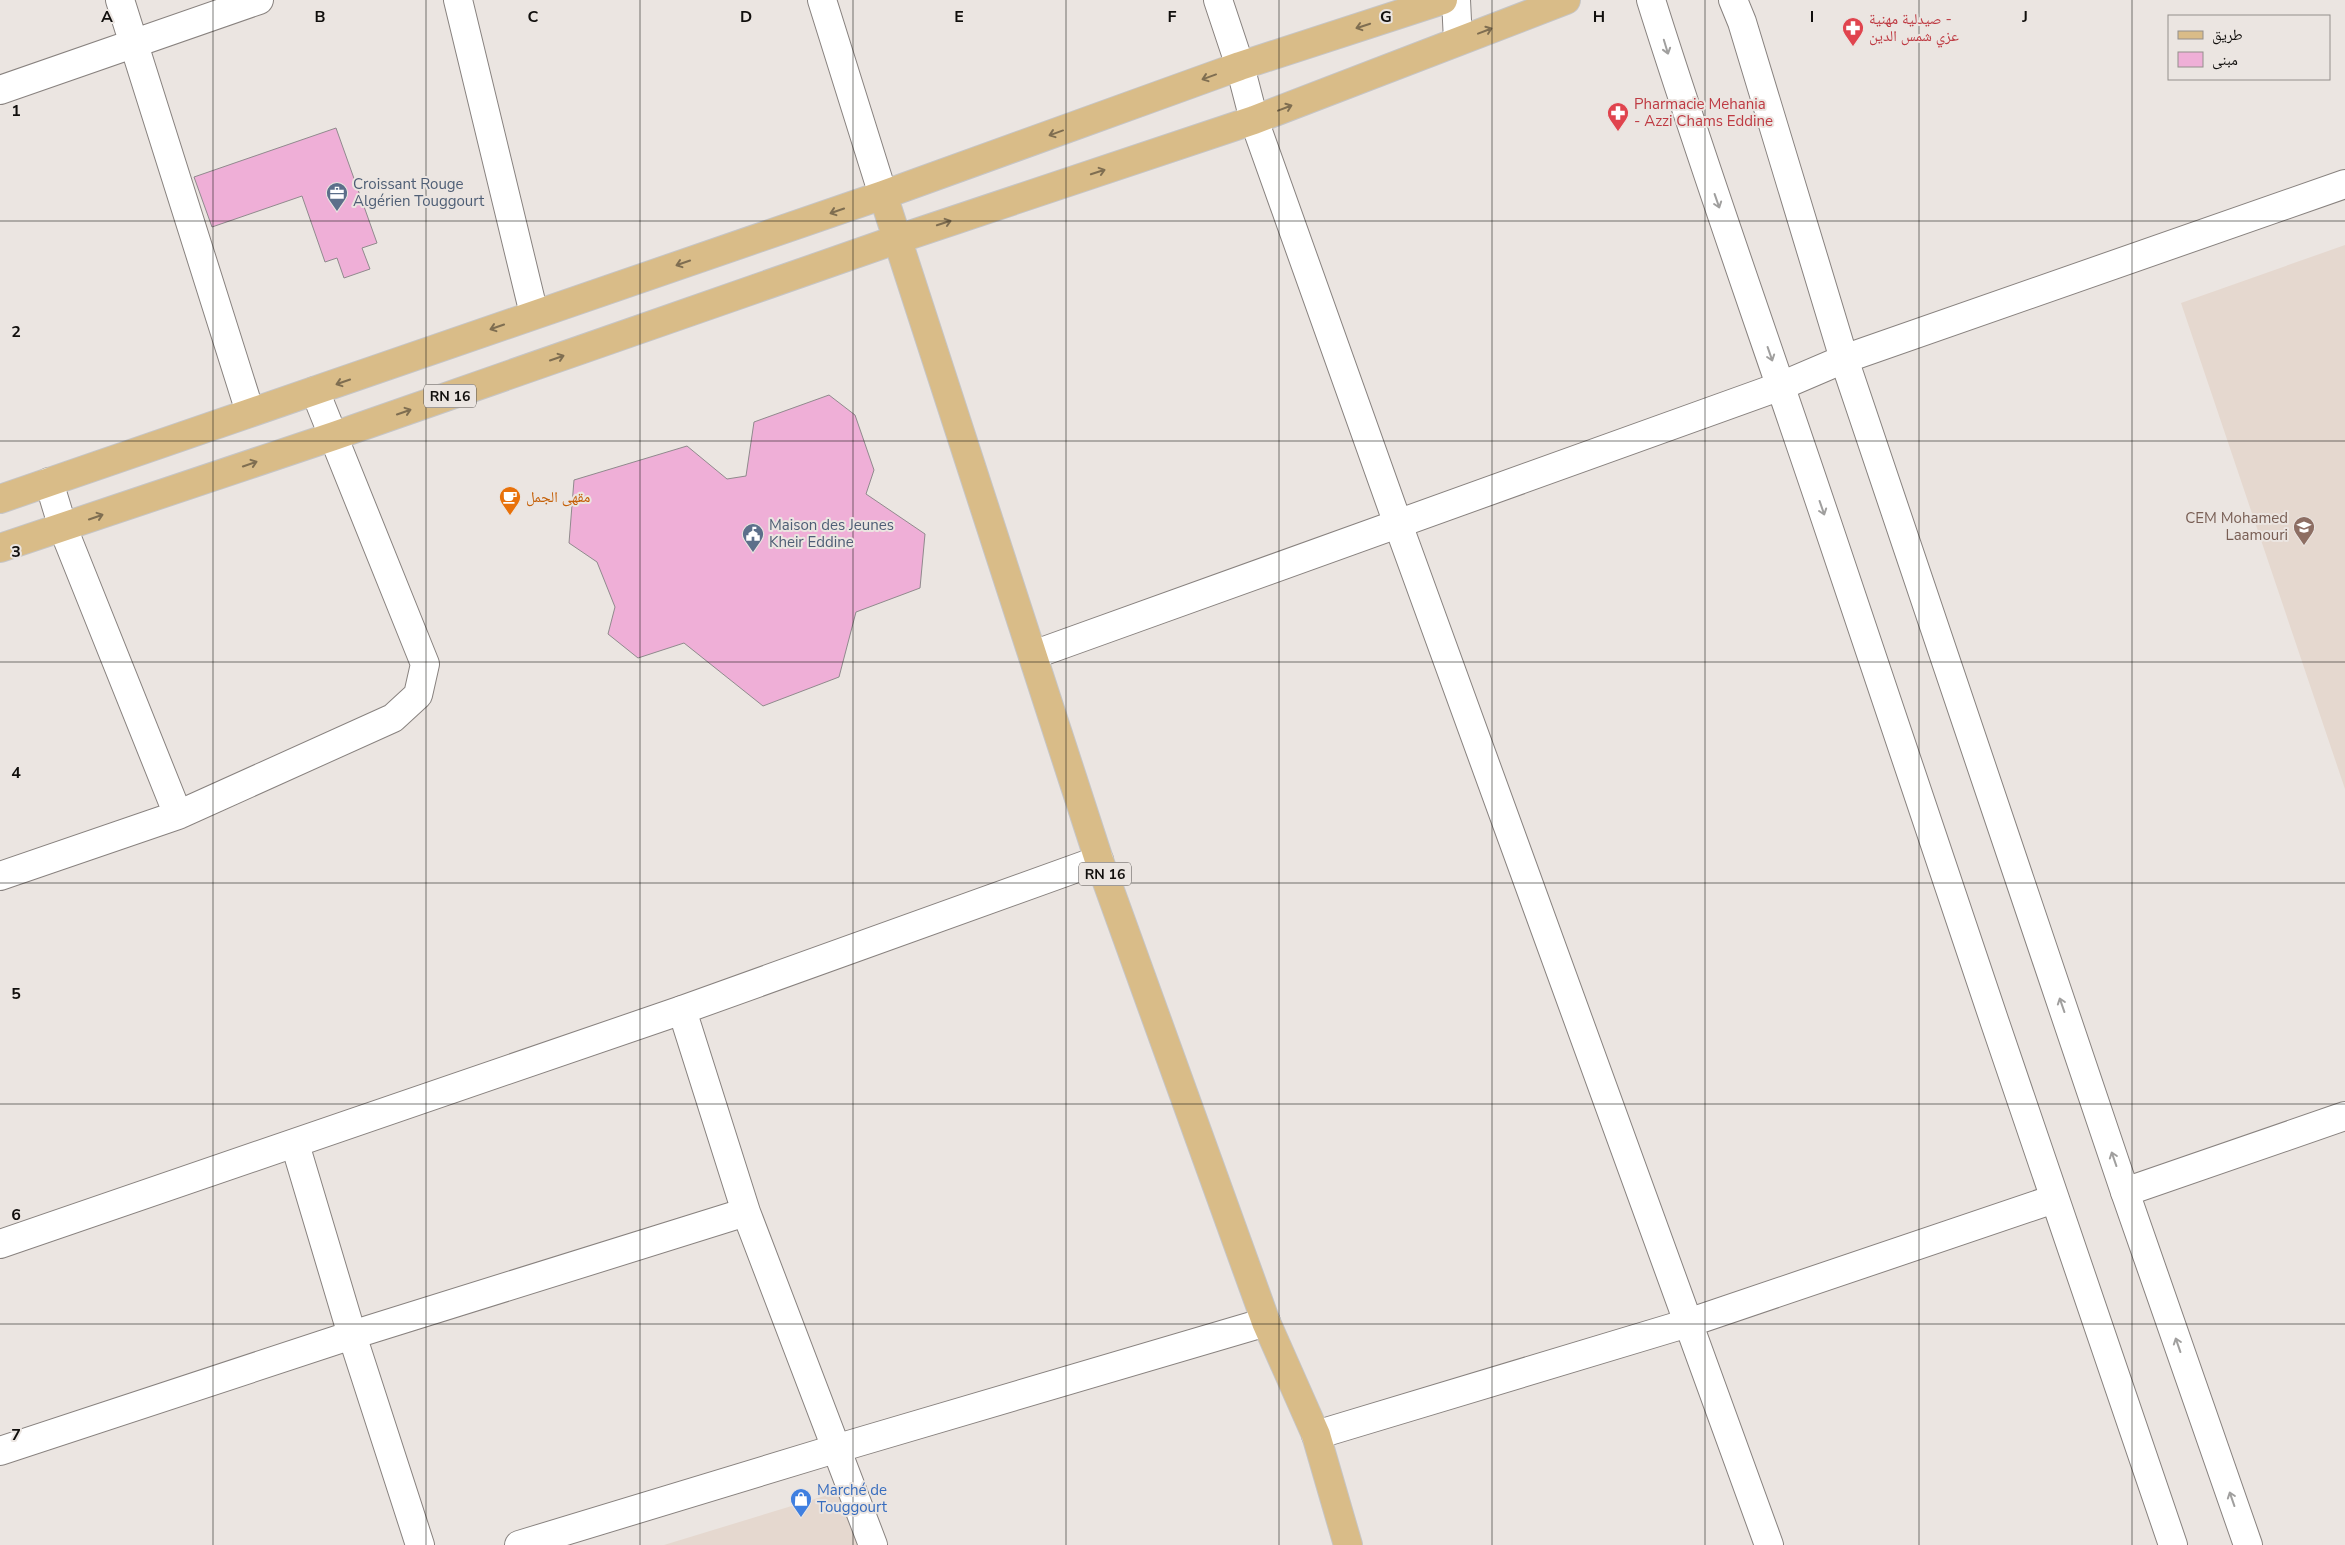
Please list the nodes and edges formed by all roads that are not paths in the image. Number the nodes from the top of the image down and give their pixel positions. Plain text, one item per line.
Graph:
1 (120, 0) edge
2 (259, 0) edge
3 (458, 0) edge
4 (822, 0) edge
5 (1218, 0) edge
6 (1443, 0) edge
7 (1456, 0) edge
8 (1566, 0) edge
9 (1651, 0) edge
10 (1733, 0) edge
11 (1458, 41) junction
12 (134, 42) junction
13 (1240, 66) junction
14 (0, 90) edge
15 (1254, 120) junction
16 (2345, 184) edge
17 (883, 195) junction
18 (898, 239) junction
19 (534, 314) junction
20 (1844, 358) junction
21 (1781, 386) junction
22 (315, 391) junction
23 (250, 412) junction
24 (334, 436) junction
25 (49, 482) junction
26 (0, 499) edge
27 (1398, 524) junction
28 (63, 528) junction
29 (0, 548) edge
30 (1033, 655) junction
31 (178, 815) junction
32 (1099, 860) junction
33 (0, 876) edge
34 (682, 1010) junction
35 (2345, 1116) edge
36 (295, 1144) junction
37 (2125, 1192) junction
38 (2054, 1200) junction
39 (746, 1212) junction
40 (0, 1244) edge
41 (1266, 1322) junction
42 (1688, 1323) junction
43 (352, 1335) junction
44 (1316, 1435) junction
45 (835, 1449) junction
46 (0, 1451) edge
47 (420, 1545) edge
48 (520, 1545) edge
49 (873, 1545) edge
50 (1348, 1545) edge
51 (1768, 1545) edge
52 (2173, 1545) edge
53 (2248, 1545) edge

1 - 12 street
2 - 12 street
3 - 19 street
4 - 17 street
5 - 13 street
6 -> 13 main road
7 - 11 street
11 -> 8 main road
9 -> 21 street
10 - 20 street
15 -> 11 main road
12 - 14 street
12 - 23 street
13 - 15 street
13 -> 17 main road
18 -> 15 main road
15 - 27 street
16 - 20 street
17 - 18 main road, RN 16
17 -> 19 main road
24 -> 18 main road, RN 16
18 - 30 main road, RN 16
19 -> 22 main road
20 - 21 street
37 -> 20 street
21 - 27 street
21 -> 38 street
22 - 23 main road
22 - 24 street
23 - 25 main road
28 -> 24 main road, RN 16
24 - 31 street
25 - 26 main road
25 - 28 street
27 - 30 street
27 - 42 street
28 - 29 main road, RN 16
28 - 31 street
30 - 32 main road, RN 16
31 - 33 street
32 - 34 street
32 - 41 main road, RN 16
34 - 36 street
34 - 39 street
35 - 37 street
36 - 40 street
36 - 43 street
53 -> 37 street
38 - 42 street
38 - 52 street
39 - 43 street
39 - 45 street
41 - 44 main road, RN 16
41 - 45 street
42 - 44 street
42 - 51 street
43 - 46 street
43 - 47 street
44 - 50 main road, RN 16
45 - 48 street
45 - 49 street

